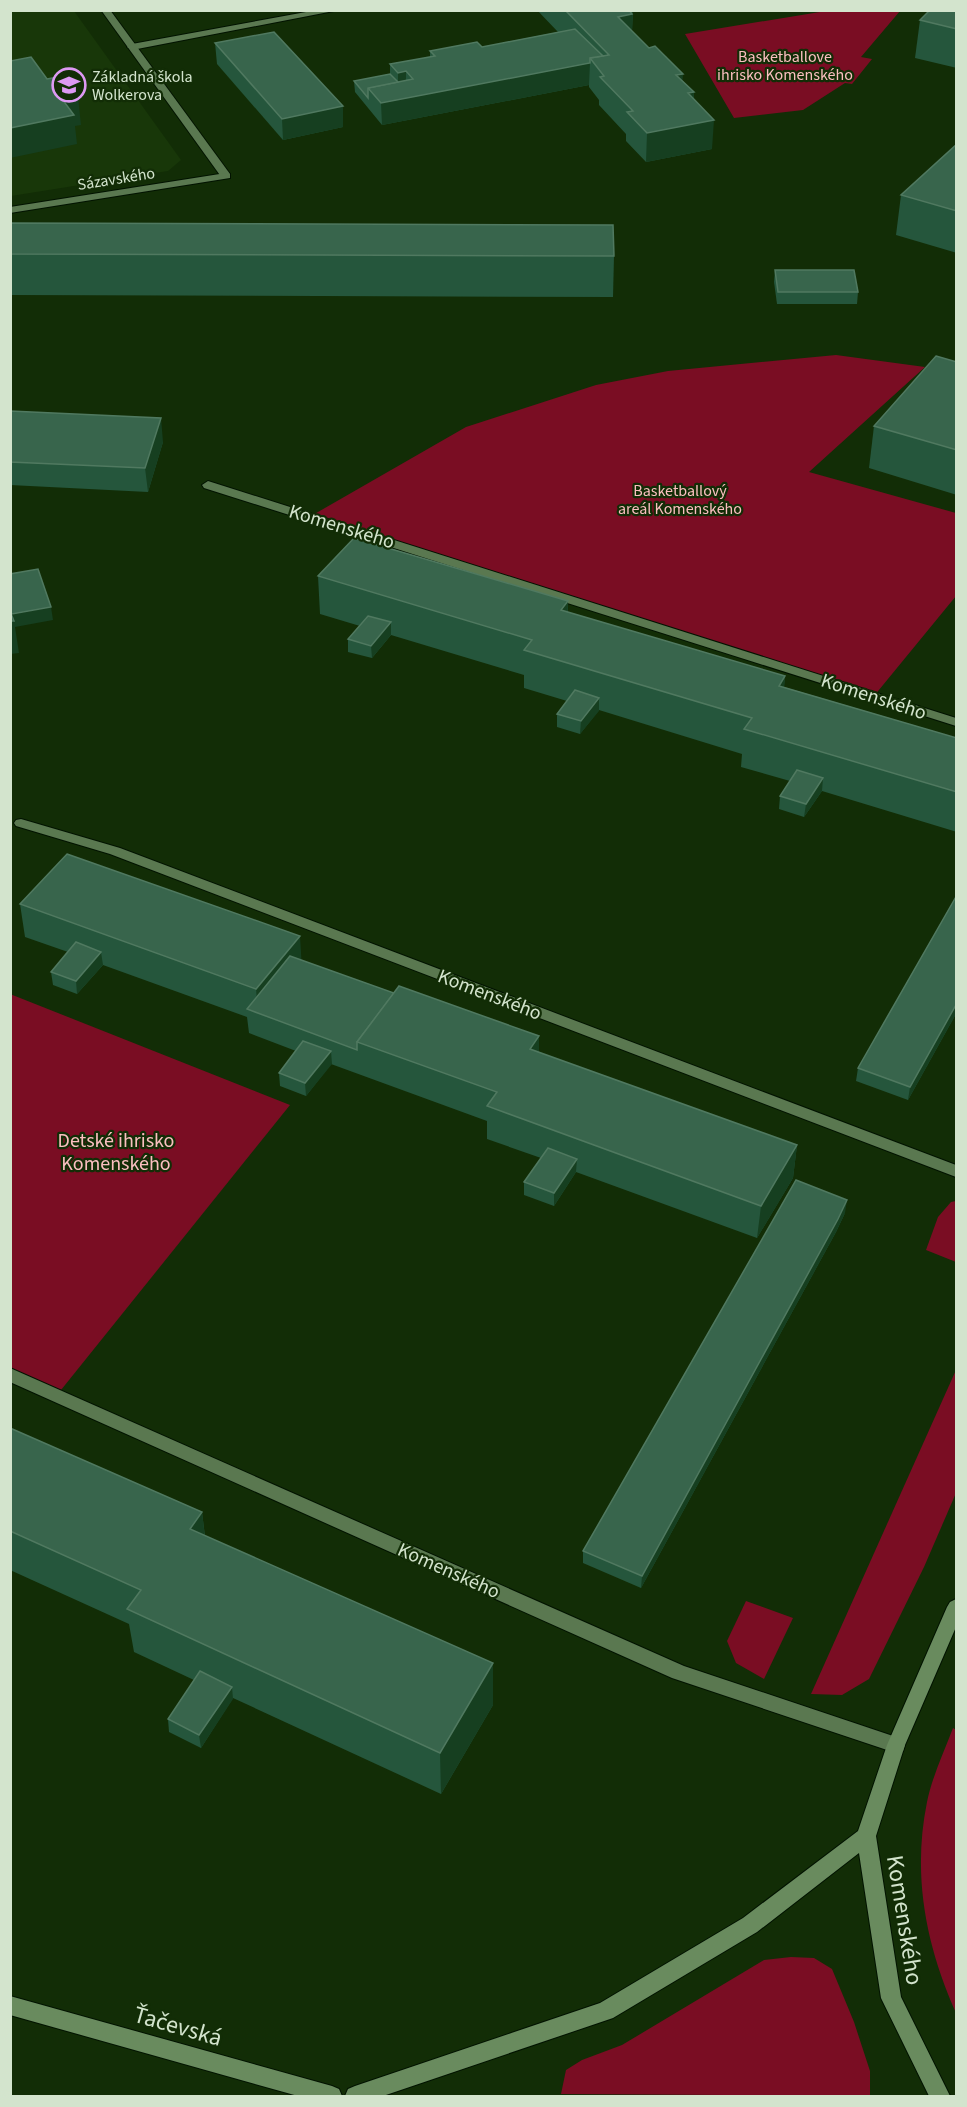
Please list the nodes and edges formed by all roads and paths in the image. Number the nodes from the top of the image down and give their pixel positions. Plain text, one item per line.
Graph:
1 (105, 10) edge
2 (335, 10) edge
3 (132, 47) junction
4 (10, 210) edge
5 (208, 485) dead end
6 (957, 722) edge
7 (21, 823) dead end
8 (957, 1171) edge
9 (10, 1374) edge
10 (957, 1607) edge
11 (896, 1745) junction
12 (866, 1836) junction
13 (11, 2007) edge
14 (332, 2097) edge
15 (355, 2097) edge
16 (940, 2097) edge

1 - 3 street
2 - 3 street
3 - 4 street, Sázavského
5 - 6 street, Komenského
7 - 8 street, Komenského
9 - 11 street, Komenského
10 - 11 street, Komenského
11 - 12 street, Komenského
12 - 15 street
12 - 16 street, Komenského
13 - 14 street, Ťačevská

